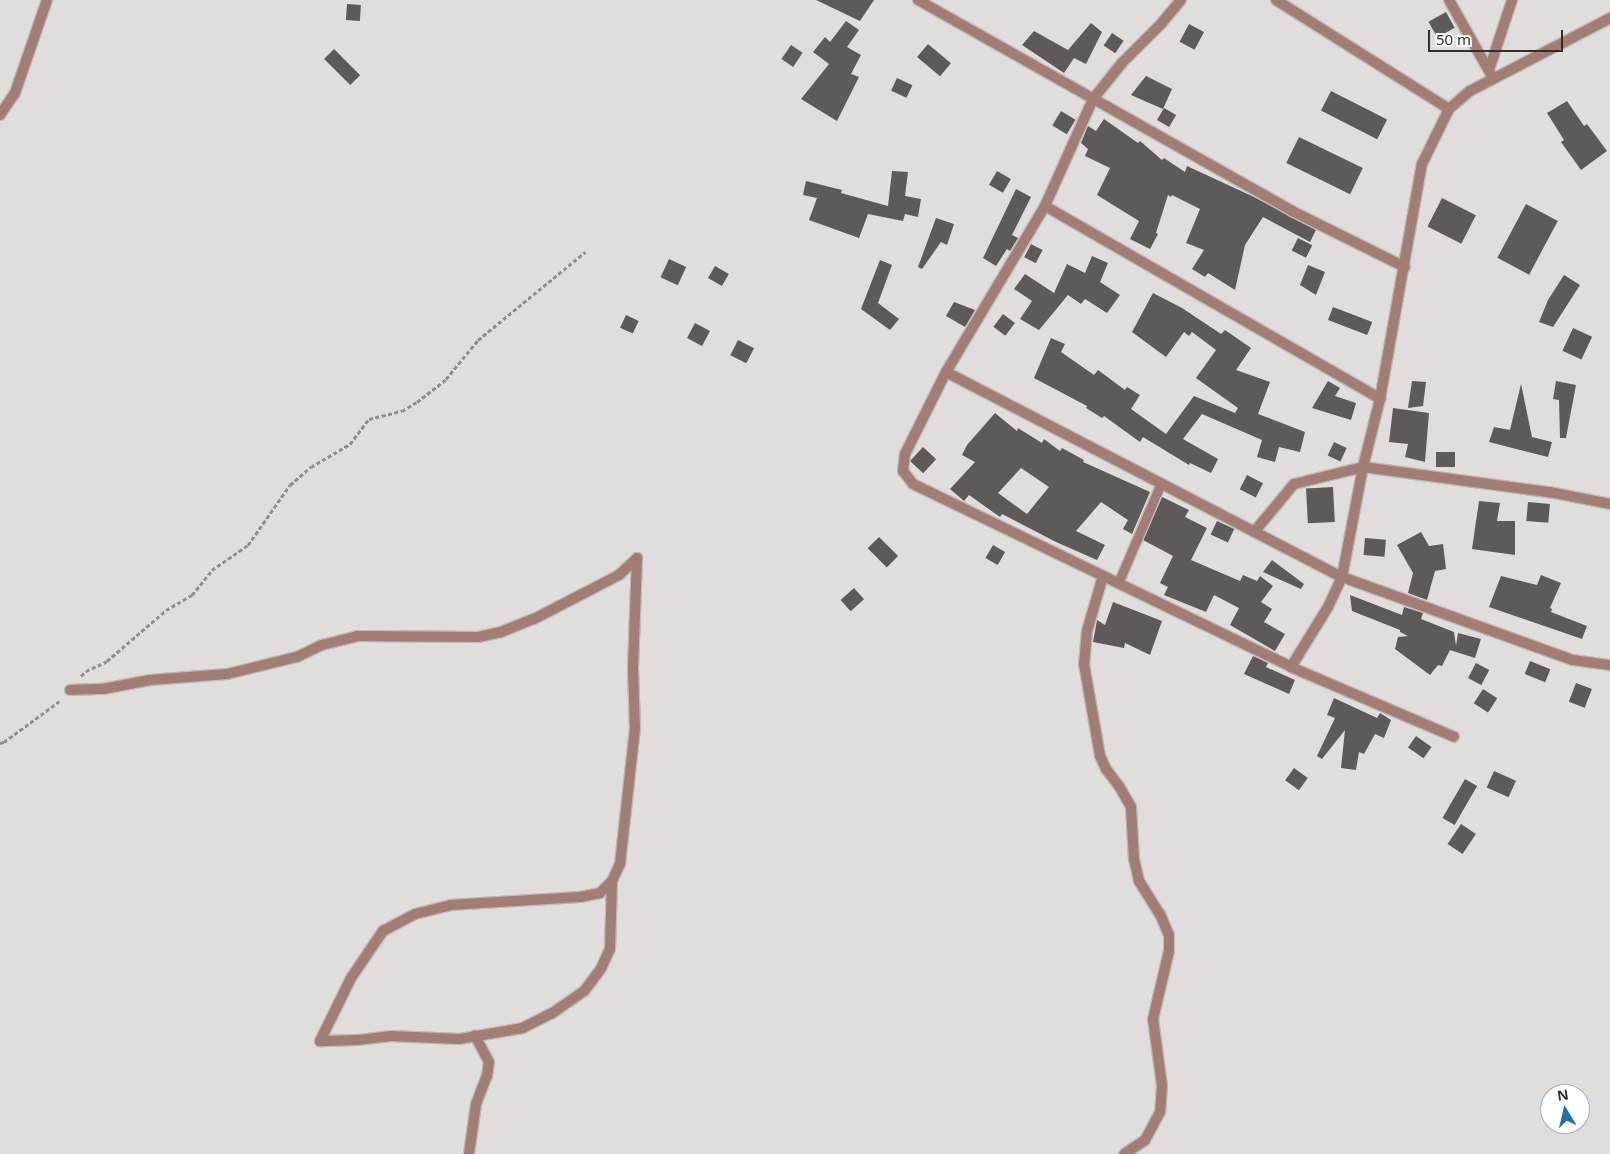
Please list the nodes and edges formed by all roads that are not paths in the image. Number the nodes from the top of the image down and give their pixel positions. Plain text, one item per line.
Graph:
1 (47, 0) edge
2 (918, 0) edge
3 (1181, 0) edge
4 (1276, 0) edge
5 (1449, 0) edge
6 (1512, 0) edge
7 (1610, 18) edge
8 (1491, 74) junction
9 (1093, 99) junction
10 (1449, 109) junction
11 (0, 115) edge
12 (1045, 206) junction
13 (1405, 267) junction
14 (946, 372) junction
15 (1380, 399) junction
16 (1363, 467) junction
17 (1161, 483) junction
18 (1610, 504) edge
19 (1254, 532) junction
20 (1103, 576) junction
21 (1342, 577) junction
22 (1118, 583) junction
23 (1610, 665) edge
24 (1292, 668) junction
25 (70, 690) road end
26 (1454, 738) dead end
27 (612, 881) junction
28 (475, 1036) junction
29 (469, 1154) edge
30 (1124, 1154) edge

1 - 11 street
2 - 9 street
3 - 9 street
4 - 10 street
5 - 8 street
6 - 8 street
7 - 8 street
8 - 10 street
9 - 12 street
9 - 13 street
10 - 13 street
12 - 14 street
12 - 15 street
13 - 15 street
14 - 17 street
14 - 20 street
15 - 16 street
16 - 18 street
16 - 19 street
16 - 21 street
17 - 19 street
17 - 22 lane
19 - 21 street
20 - 22 street
20 - 30 street
21 - 23 street
21 - 24 street
22 - 24 street
24 - 26 street
25 - 27 street
27 - 28 street
27 - 28 street
28 - 29 street

